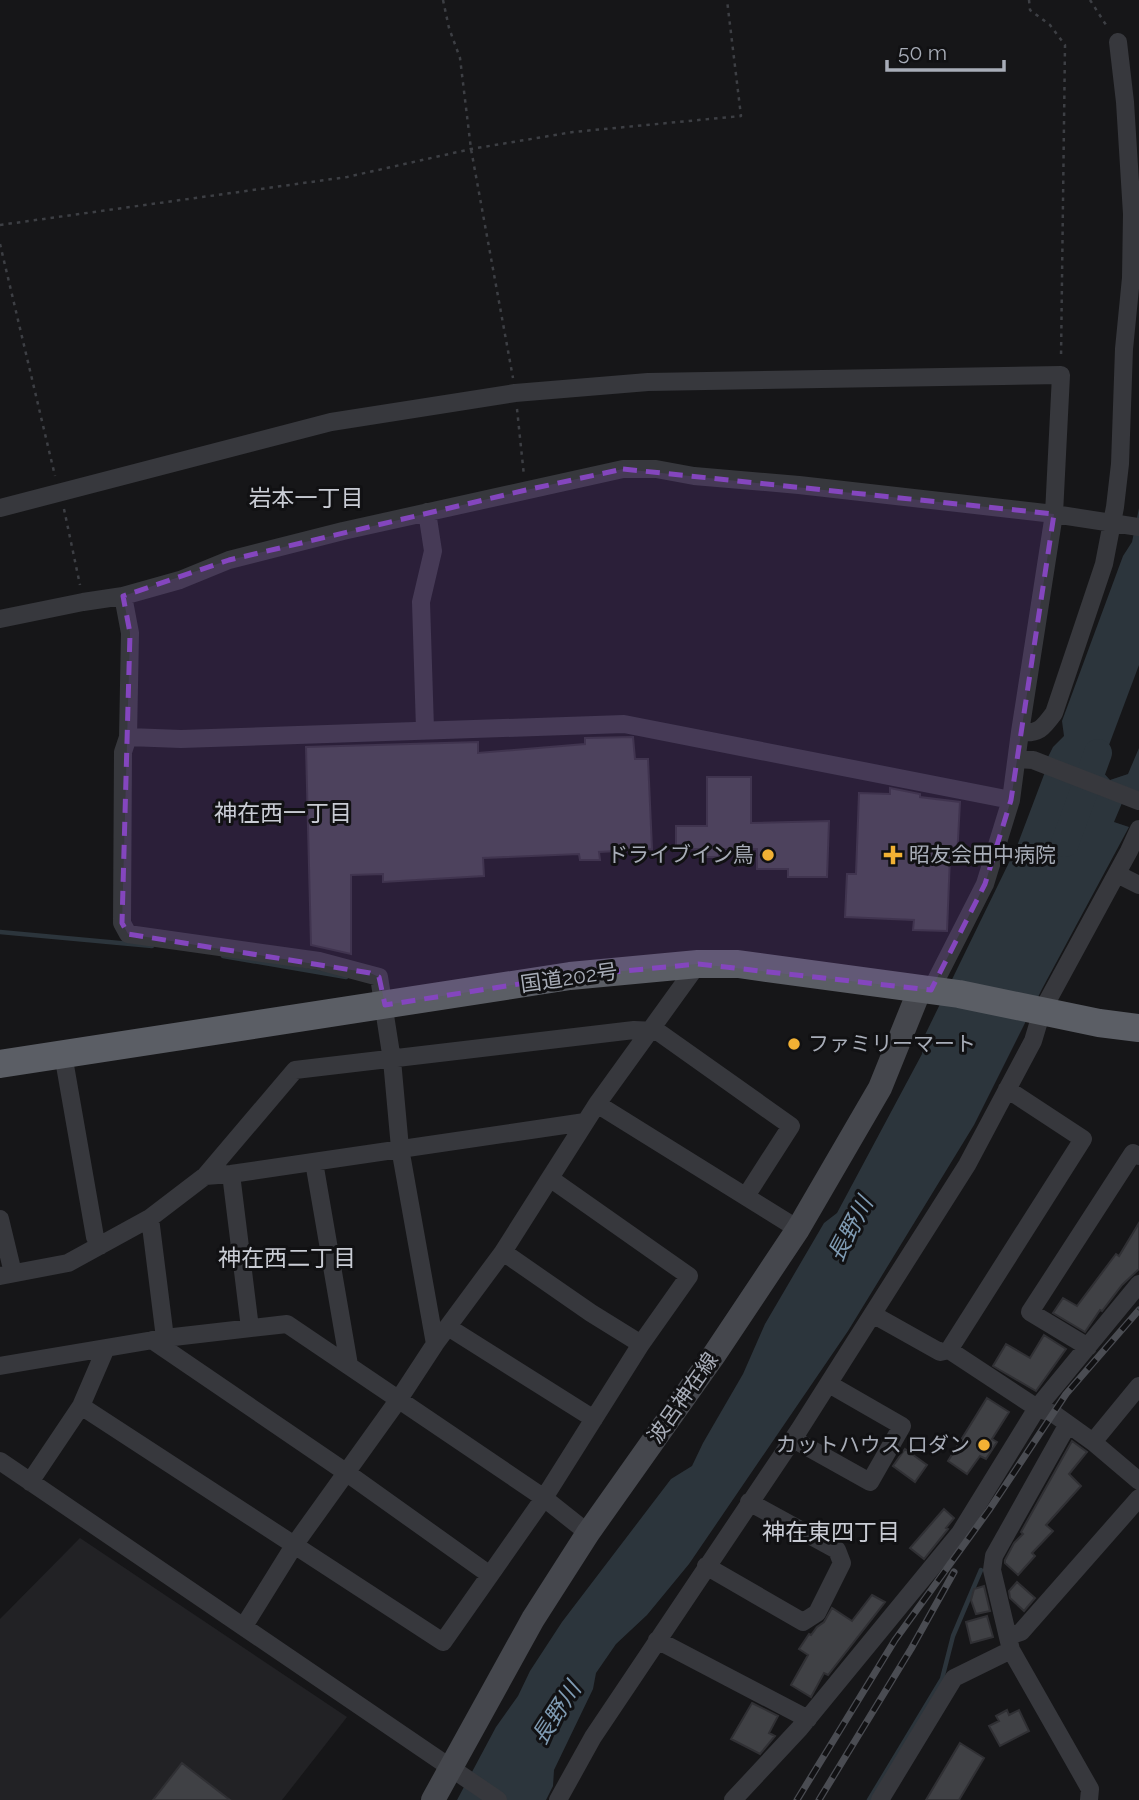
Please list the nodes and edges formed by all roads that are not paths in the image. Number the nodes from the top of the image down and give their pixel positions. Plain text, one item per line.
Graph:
1 (1118, 42) road end
2 (0, 508) edge
3 (426, 512) junction
4 (1054, 514) junction
5 (1112, 522) junction
6 (1139, 527) edge
7 (123, 596) junction
8 (0, 619) edge
9 (425, 729) junction
10 (1020, 732) junction
11 (128, 737) junction
12 (1017, 759) junction
13 (1011, 800) junction
14 (1139, 801) edge
15 (1139, 829) edge
16 (1117, 874) junction
17 (1139, 885) edge
18 (698, 964) junction
19 (925, 990) junction
20 (385, 1005) junction
21 (1033, 1009) junction
22 (1139, 1028) edge
23 (649, 1031) junction
24 (63, 1054) junction
25 (392, 1060) junction
26 (0, 1064) edge
27 (1007, 1089) junction
28 (597, 1104) junction
29 (586, 1122) junction
30 (400, 1148) junction
31 (1139, 1156) edge
32 (314, 1162) junction
33 (231, 1174) junction
34 (205, 1176) junction
35 (551, 1179) junction
36 (746, 1196) junction
37 (150, 1218) junction
38 (0, 1219) edge
39 (798, 1228) junction
40 (100, 1245) junction
41 (503, 1252) junction
42 (6, 1275) edge
43 (1139, 1284) edge
44 (874, 1315) junction
45 (448, 1326) junction
46 (250, 1328) junction
47 (158, 1339) junction
48 (435, 1344) junction
49 (641, 1344) junction
50 (1088, 1347) junction
51 (106, 1348) junction
52 (949, 1350) junction
53 (349, 1365) junction
54 (0, 1366) edge
55 (828, 1384) junction
56 (1139, 1386) edge
57 (399, 1399) junction
58 (81, 1406) junction
59 (1037, 1408) junction
60 (594, 1419) junction
61 (1068, 1424) junction
62 (793, 1439) junction
63 (1093, 1442) junction
64 (0, 1461) edge
65 (347, 1473) junction
66 (1139, 1481) edge
67 (30, 1482) junction
68 (544, 1498) junction
69 (1138, 1501) edge
70 (749, 1502) junction
71 (588, 1533) junction
72 (295, 1544) junction
73 (706, 1566) junction
74 (491, 1575) junction
75 (244, 1626) junction
76 (657, 1640) junction
77 (1009, 1643) junction
78 (808, 1718) junction
79 (451, 1769) junction
80 (1092, 1796) edge
81 (433, 1800) edge
82 (498, 1800) edge
83 (558, 1800) edge
84 (733, 1800) edge
85 (880, 1800) edge

1 - 5 street
2 - 4 street
3 - 4 street
3 - 7 street
3 - 9 street
4 - 5 street
4 - 10 street
5 - 6 street
5 - 10 street
7 - 8 street
7 - 11 street
9 - 11 street
9 - 13 street
10 - 12 street
11 - 20 street
12 - 13 street
12 - 14 street
13 - 19 street
15 - 16 street
16 - 17 street
16 - 21 street
18 - 19 highway, 国道202号
18 - 20 highway, 国道202号
18 - 23 street
19 - 21 highway, 国道202号
19 - 39 main road, 波呂神在線
20 - 24 highway, 国道202号
20 - 25 street
21 - 22 highway, 国道202号
21 - 27 street
23 - 25 street
23 - 28 street
23 - 36 street
24 - 26 highway, 国道202号
24 - 40 street
25 - 30 street
25 - 34 street
27 - 44 street
27 - 52 street
28 - 29 street
28 - 36 street
29 - 30 street
29 - 35 street
30 - 32 street
30 - 48 street
31 - 50 street
32 - 33 street
32 - 53 street
33 - 34 street
33 - 46 street
34 - 37 street
35 - 41 street
35 - 49 street
36 - 39 street
37 - 40 street
37 - 47 street
38 - 42 street
39 - 71 main road, 波呂神在線
40 - 42 street
41 - 45 street
41 - 49 street
43 - 50 street
44 - 52 street
44 - 55 street
45 - 48 street
45 - 60 street
46 - 47 street
46 - 53 street
47 - 51 street
47 - 65 street
48 - 57 street
49 - 60 street
50 - 59 street
51 - 54 street
51 - 58 street
52 - 59 street
53 - 57 street
55 - 62 street
55 - 62 street
56 - 63 street
57 - 65 street
57 - 68 street
58 - 67 street
58 - 72 street
59 - 61 street
59 - 78 street
60 - 68 street
61 - 63 street
61 - 77 street
62 - 70 street
63 - 66 street
64 - 67 street
65 - 72 street
65 - 74 street
67 - 75 street
68 - 71 street
68 - 74 street
69 - 77 street
70 - 73 street
70 - 73 street
71 - 79 main road, 波呂神在線
72 - 74 street
72 - 75 street
73 - 76 street
75 - 79 street
76 - 78 street
76 - 83 street
77 - 80 street
77 - 85 street
78 - 84 street
79 - 81 main road, 波呂神在線
79 - 82 street

